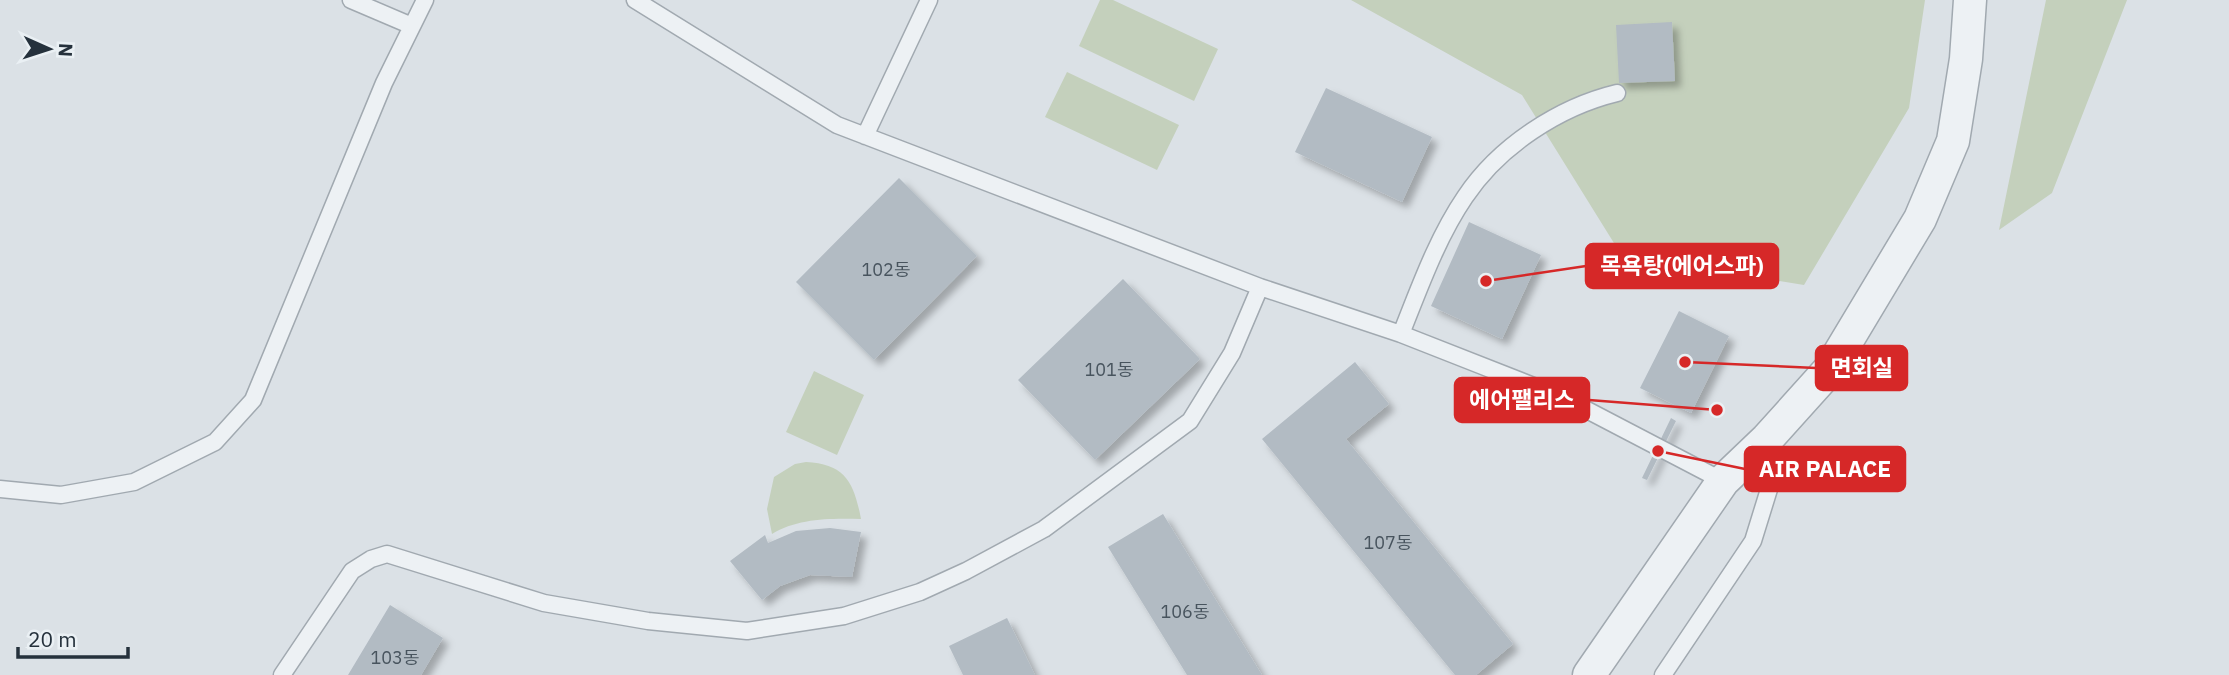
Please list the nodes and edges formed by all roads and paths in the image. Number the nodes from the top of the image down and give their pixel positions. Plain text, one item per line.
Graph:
1 (351, 0) edge
2 (425, 0) edge
3 (635, 0) edge
4 (929, 0) edge
5 (1970, 0) edge
6 (412, 26) junction
7 (1617, 93) dead end
8 (865, 136) junction
9 (1260, 287) junction
10 (1401, 334) junction
11 (1767, 439) junction
12 (1723, 481) junction
13 (0, 489) edge
14 (282, 675) edge
15 (1589, 675) edge
16 (1663, 675) edge

1 - 6 lane
2 - 6 lane
3 - 8 lane
4 - 8 lane
5 - 11 street
6 - 13 lane
7 - 10 lane
8 - 9 lane
9 - 10 lane
9 - 14 lane
10 - 12 lane
11 - 12 street
11 - 16 lane
12 - 15 street

